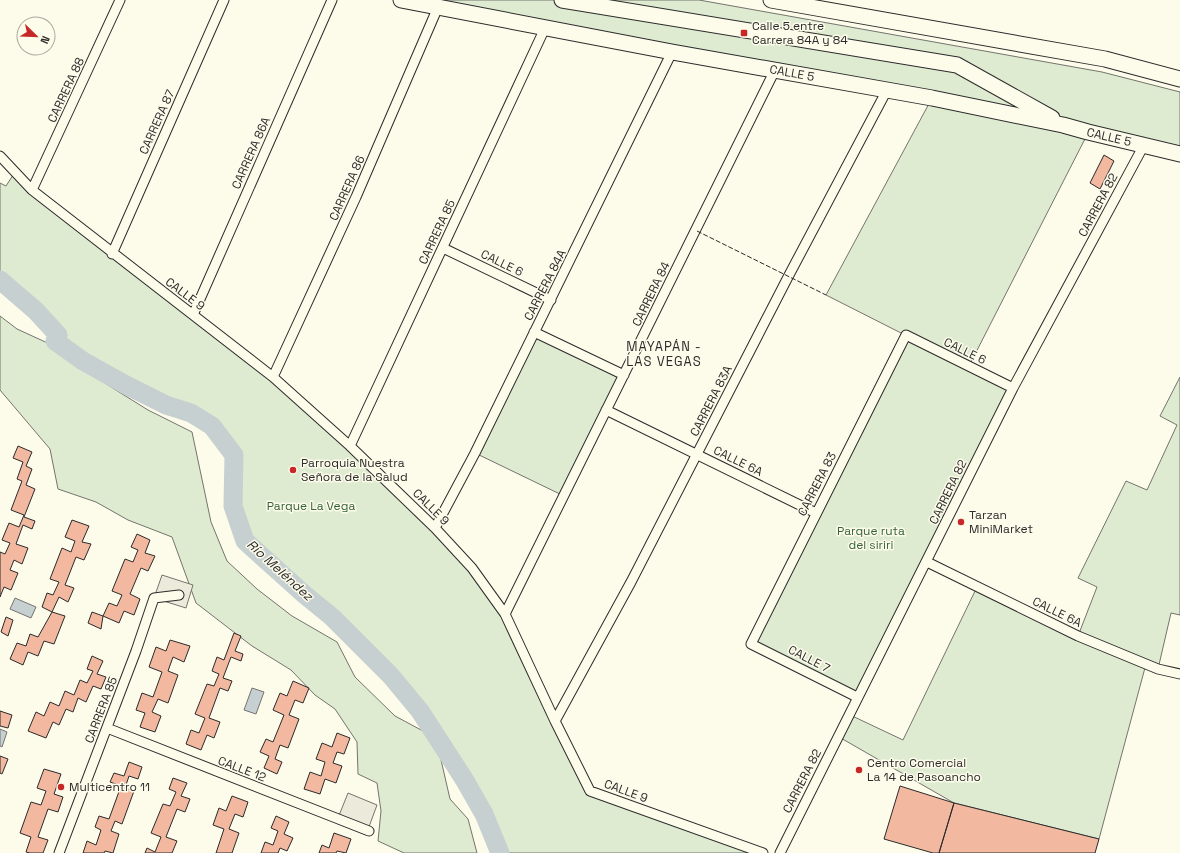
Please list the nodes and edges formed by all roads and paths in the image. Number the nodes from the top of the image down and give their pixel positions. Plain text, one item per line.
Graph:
1 (120, 0) edge
2 (224, 0) edge
3 (332, 0) edge
4 (401, 0) edge
5 (562, 0) edge
6 (771, 0) edge
7 (438, 7) junction
8 (545, 28) junction
9 (672, 52) junction
10 (775, 70) junction
11 (1180, 79) edge
12 (887, 90) junction
13 (1063, 125) junction
14 (1144, 145) junction
15 (1180, 154) edge
16 (0, 156) edge
17 (32, 190) junction
18 (442, 248) junction
19 (112, 254) junction
20 (551, 300) junction
21 (193, 315) junction
22 (534, 332) junction
23 (906, 335) joint
24 (624, 375) junction
25 (274, 377) junction
26 (1013, 388) junction
27 (606, 410) junction
28 (350, 446) junction
29 (698, 455) junction
30 (816, 513) junction
31 (435, 528) junction
32 (927, 562) junction
33 (179, 596) dead end
34 (505, 614) junction
35 (751, 644) joint
36 (1180, 674) edge
37 (857, 697) junction
38 (554, 721) junction
39 (107, 728) junction
40 (369, 831) dead end
41 (59, 853) edge
42 (763, 853) edge
43 (780, 853) edge

1 - 17 street, CARRERA 88
2 - 19 street, CARRERA 87
3 - 21 street, CARRERA 86A
4 - 7 main road, CALLE 5
5 - 13 main road
6 - 11 main road
7 - 8 main road, CALLE 5
7 - 25 street, CARRERA 86
8 - 9 main road, CALLE 5
8 - 18 street, CARRERA 85
9 - 10 main road, CALLE 5
9 - 20 street, CARRERA 84A
10 - 12 main road, CALLE 5
10 - 24 street, CARRERA 84
12 - 13 main road, CALLE 5
12 - 29 street, CARRERA 83A
13 - 14 main road, CALLE 5
14 - 15 main road, CALLE 5
14 - 26 street, CARRERA 82
16 - 17 street, CALLE 9
17 - 19 street, CALLE 9
18 - 20 street, CALLE 6
18 - 28 street, CARRERA 85
19 - 21 street, CALLE 9
20 - 22 street, CARRERA 84A
21 - 25 street, CALLE 9
22 - 24 street
22 - 31 street, CARRERA 84A
23 - 26 street, CALLE 6
23 - 30 street, CARRERA 83
24 - 27 street, CARRERA 84
25 - 28 street, CALLE 9
26 - 32 street, CARRERA 82
27 - 29 street, CALLE 6A
27 - 34 street, CARRERA 84
28 - 31 street, CALLE 9
29 - 30 street, CALLE 6A
29 - 38 street, CARRERA 83A
30 - 35 street, CARRERA 83
31 - 34 street, CALLE 9
32 - 36 street, CALLE 6A
32 - 37 street, CARRERA 82
33 - 39 street, CARRERA 85
34 - 38 street, CALLE 9
35 - 37 street, CALLE 7
37 - 43 street, CARRERA 82
38 - 42 street, CALLE 9
39 - 40 street, CALLE 12
39 - 41 street, CARRERA 85

